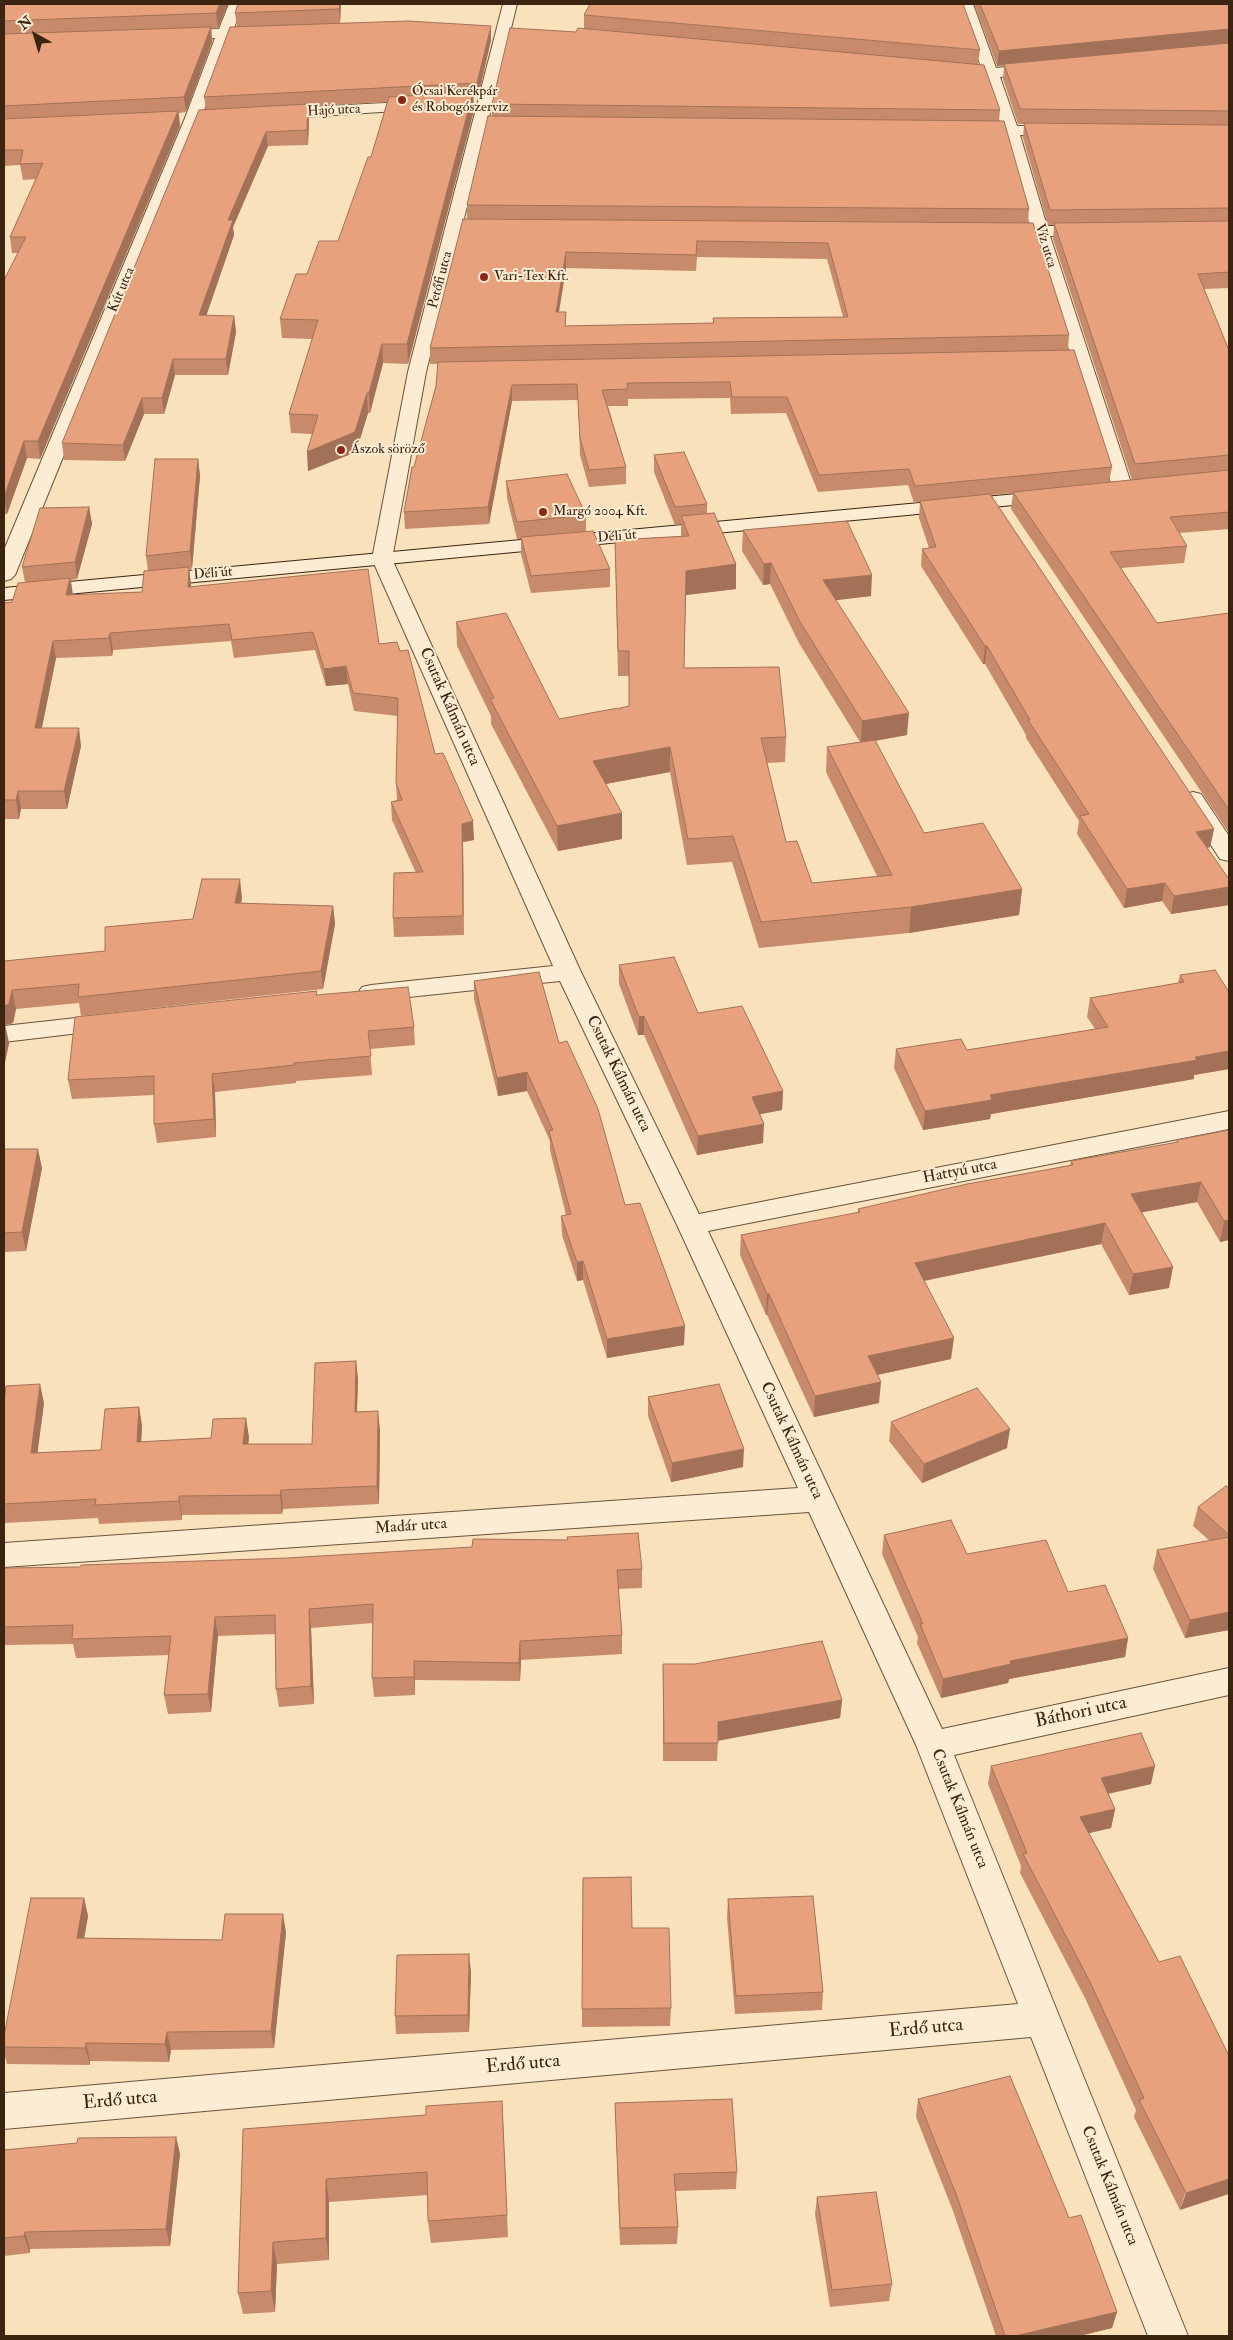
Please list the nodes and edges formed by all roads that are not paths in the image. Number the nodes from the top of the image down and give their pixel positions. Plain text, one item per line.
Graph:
1 (236, 4) edge
2 (510, 4) edge
3 (966, 4) edge
4 (484, 28) edge
5 (504, 29) junction
6 (523, 31) edge
7 (282, 32) edge
8 (224, 33) junction
9 (157, 36) edge
10 (1061, 66) edge
11 (933, 68) edge
12 (992, 73) junction
13 (485, 103) junction
14 (466, 104) edge
15 (437, 105) edge
16 (252, 115) edge
17 (213, 117) edge
18 (194, 118) junction
19 (174, 119) edge
20 (479, 125) junction
21 (499, 125) edge
22 (952, 130) edge
23 (1011, 130) junction
24 (1081, 131) edge
25 (455, 228) junction
26 (475, 228) edge
27 (981, 231) edge
28 (1110, 231) edge
29 (1040, 232) junction
30 (1081, 358) junction
31 (1022, 359) edge
32 (417, 372) junction
33 (437, 372) edge
34 (1123, 489) edge
35 (1064, 495) edge
36 (382, 559) junction
37 (4, 576) edge
38 (4, 594) edge
39 (1180, 780) edge
40 (1229, 854) edge
41 (568, 972) junction
42 (350, 996) edge
43 (132, 1020) edge
44 (4, 1034) edge
45 (1229, 1120) edge
46 (691, 1225) junction
47 (818, 1499) junction
48 (4, 1555) edge
49 (1229, 1681) edge
50 (933, 1744) junction
51 (1042, 2019) junction
52 (4, 2111) edge
53 (1168, 2336) edge

1 - 8 street, Kút utca
2 - 5 street, Petőfi utca
3 - 12 street, Víz utca
4 - 5 street
5 - 6 street
5 - 13 street, Petőfi utca
7 - 8 street
8 - 9 street
8 - 18 street, Kút utca
10 - 12 street
11 - 12 street
12 - 23 street, Víz utca
13 - 14 street
13 - 20 street, Petőfi utca
15 - 16 street, Hajó utca
17 - 18 street
18 - 19 street
18 - 37 street, Kút utca
20 - 21 street
20 - 25 street, Petőfi utca
22 - 23 street
23 - 24 street
23 - 29 street, Víz utca
25 - 26 street
25 - 32 street, Petőfi utca
27 - 29 street
28 - 29 street
29 - 30 street, Víz utca
30 - 31 street
30 - 34 street, Víz utca
32 - 33 street
32 - 36 street, Petőfi utca
35 - 36 street, Déli út
36 - 38 street, Déli út
36 - 41 street, Csutak Kálmán utca
39 - 40 street
41 - 42 street
41 - 46 street, Csutak Kálmán utca
43 - 44 street
45 - 46 street, Hattyú utca
46 - 47 street, Csutak Kálmán utca
47 - 48 street, Madár utca
47 - 50 street, Csutak Kálmán utca
49 - 50 street, Báthori utca
50 - 51 street, Csutak Kálmán utca
51 - 52 street, Erdő utca
51 - 53 street, Csutak Kálmán utca

